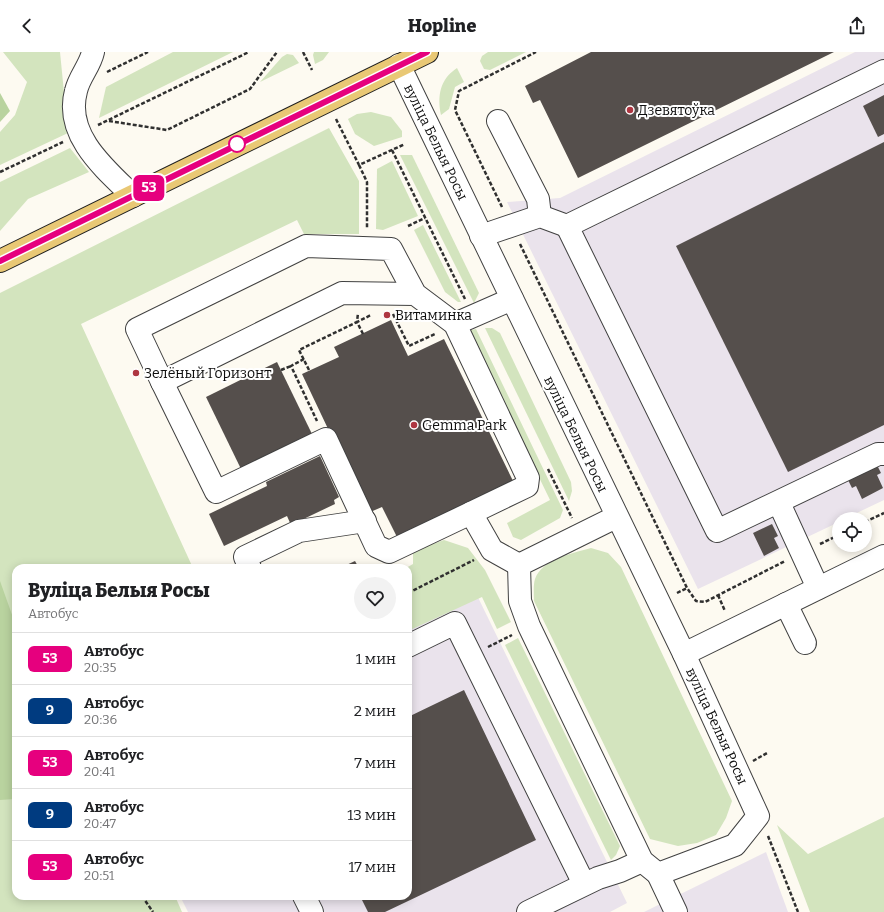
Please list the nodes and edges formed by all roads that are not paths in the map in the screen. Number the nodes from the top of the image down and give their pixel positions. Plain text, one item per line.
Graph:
1 (427, 52) edge
2 (91, 57) edge
3 (396, 59) edge
4 (884, 71) edge
5 (498, 121) dead end
6 (133, 196) junction
7 (540, 216) junction
8 (567, 226) junction
9 (481, 236) junction
10 (0, 261) edge
11 (415, 294) junction
12 (512, 299) junction
13 (464, 321) junction
14 (162, 382) junction
15 (884, 454) edge
16 (779, 503) junction
17 (471, 513) junction
18 (616, 517) junction
19 (365, 521) junction
20 (884, 556) edge
21 (248, 564) edge
22 (519, 565) junction
23 (818, 588) junction
24 (786, 604) junction
25 (805, 643) dead end
26 (412, 644) edge
27 (684, 654) junction
28 (650, 867) junction
29 (584, 884) junction
30 (306, 900) edge
31 (312, 912) edge
32 (528, 912) edge
33 (676, 912) edge

1 - 3 main road
2 - 6 street
3 - 6 main road
3 - 9 street, вуліца Белыя Росы
4 - 8 street
5 - 7 street
6 - 10 main road
7 - 8 street
7 - 9 street
8 - 16 street
9 - 12 street, вуліца Белыя Росы
11 - 13 street
11 - 14 street
11 - 14 street
12 - 13 street
12 - 18 street, вуліца Белыя Росы
13 - 17 street
14 - 19 street
15 - 16 street
16 - 23 street
17 - 19 street
17 - 22 street
18 - 22 street
18 - 27 street, вуліца Белыя Росы
19 - 21 street
20 - 23 street
22 - 28 street
23 - 24 street
24 - 25 street
24 - 27 street
26 - 29 street
27 - 28 street, вуліца Белыя Росы
28 - 29 street
28 - 33 street
29 - 32 street
30 - 31 street

